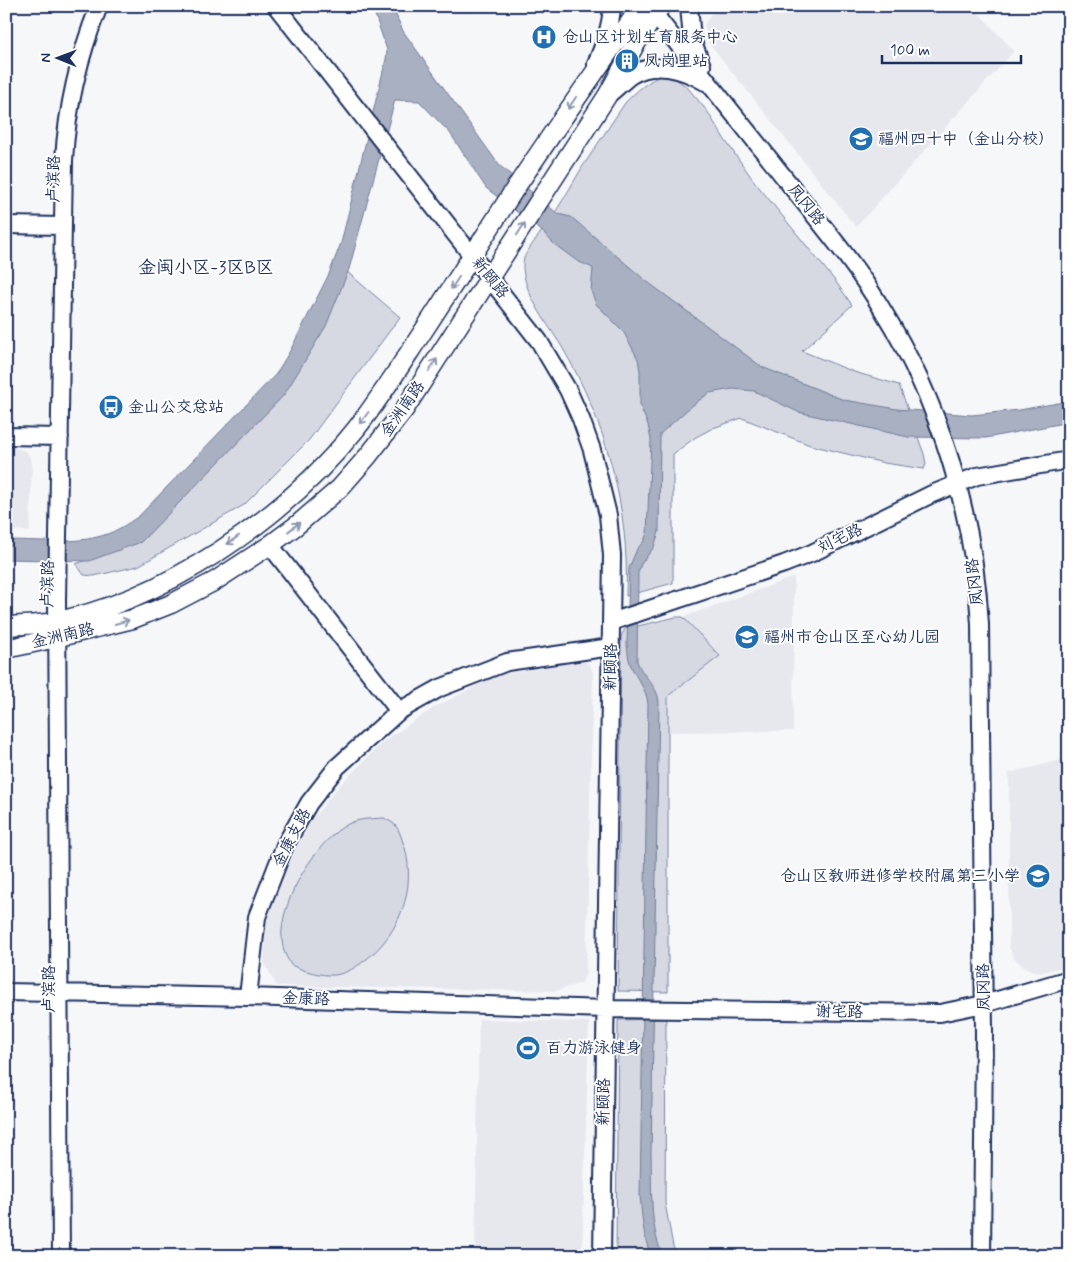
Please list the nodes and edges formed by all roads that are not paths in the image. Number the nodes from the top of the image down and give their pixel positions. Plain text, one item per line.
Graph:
1 (88, 6) edge
2 (99, 6) edge
3 (276, 6) edge
4 (612, 6) edge
5 (689, 6) edge
6 (652, 8) edge
7 (591, 75) junction
8 (710, 84) junction
9 (607, 96) junction
10 (6, 225) edge
11 (58, 226) junction
12 (472, 256) junction
13 (490, 278) junction
14 (6, 436) edge
15 (55, 437) junction
16 (1069, 460) edge
17 (957, 484) junction
18 (270, 545) junction
19 (611, 622) junction
20 (6, 626) edge
21 (52, 630) junction
22 (611, 647) junction
23 (6, 649) edge
24 (399, 711) junction
25 (1069, 979) edge
26 (6, 992) edge
27 (54, 993) junction
28 (248, 997) junction
29 (984, 1004) junction
30 (612, 1009) junction
31 (50, 1256) edge
32 (61, 1256) edge
33 (602, 1256) edge
34 (982, 1256) edge

1 - 11 street, 卢滨路
2 - 11 street
3 - 12 street, 新颐路
4 - 7 street
5 - 8 street
6 - 7 main road, 金洲南路
6 - 8 street, 凤冈路
6 - 9 main road, 金洲南路
7 -> 12 main road, 金洲南路
8 - 9 street
8 - 17 street, 凤冈路
13 -> 9 main road, 金洲南路
10 - 11 street
11 - 15 street, 卢滨路
12 - 13 street, 新颐路
12 -> 21 main road, 金洲南路
18 -> 13 main road, 金洲南路
13 - 19 street, 新颐路
14 - 15 street
15 - 21 street, 卢滨路
16 - 17 street, 刘宅路
17 - 19 street, 刘宅路
17 - 29 street, 凤冈路
21 -> 18 main road, 金洲南路
18 - 24 street
19 - 22 street, 新颐路
20 - 21 main road, 金洲南路
21 - 23 main road, 金洲南路
21 - 27 street, 卢滨路
22 - 24 street, 金康支路
22 - 30 street, 新颐路
24 - 28 street, 金康支路
25 - 29 street, 谢宅路
26 - 27 street, 金康路
27 - 28 street, 金康路
27 - 31 street, 卢滨路
27 - 32 street
28 - 30 street, 金康路
29 - 30 street, 谢宅路
29 - 34 street, 凤冈路
30 - 33 street, 新颐路

